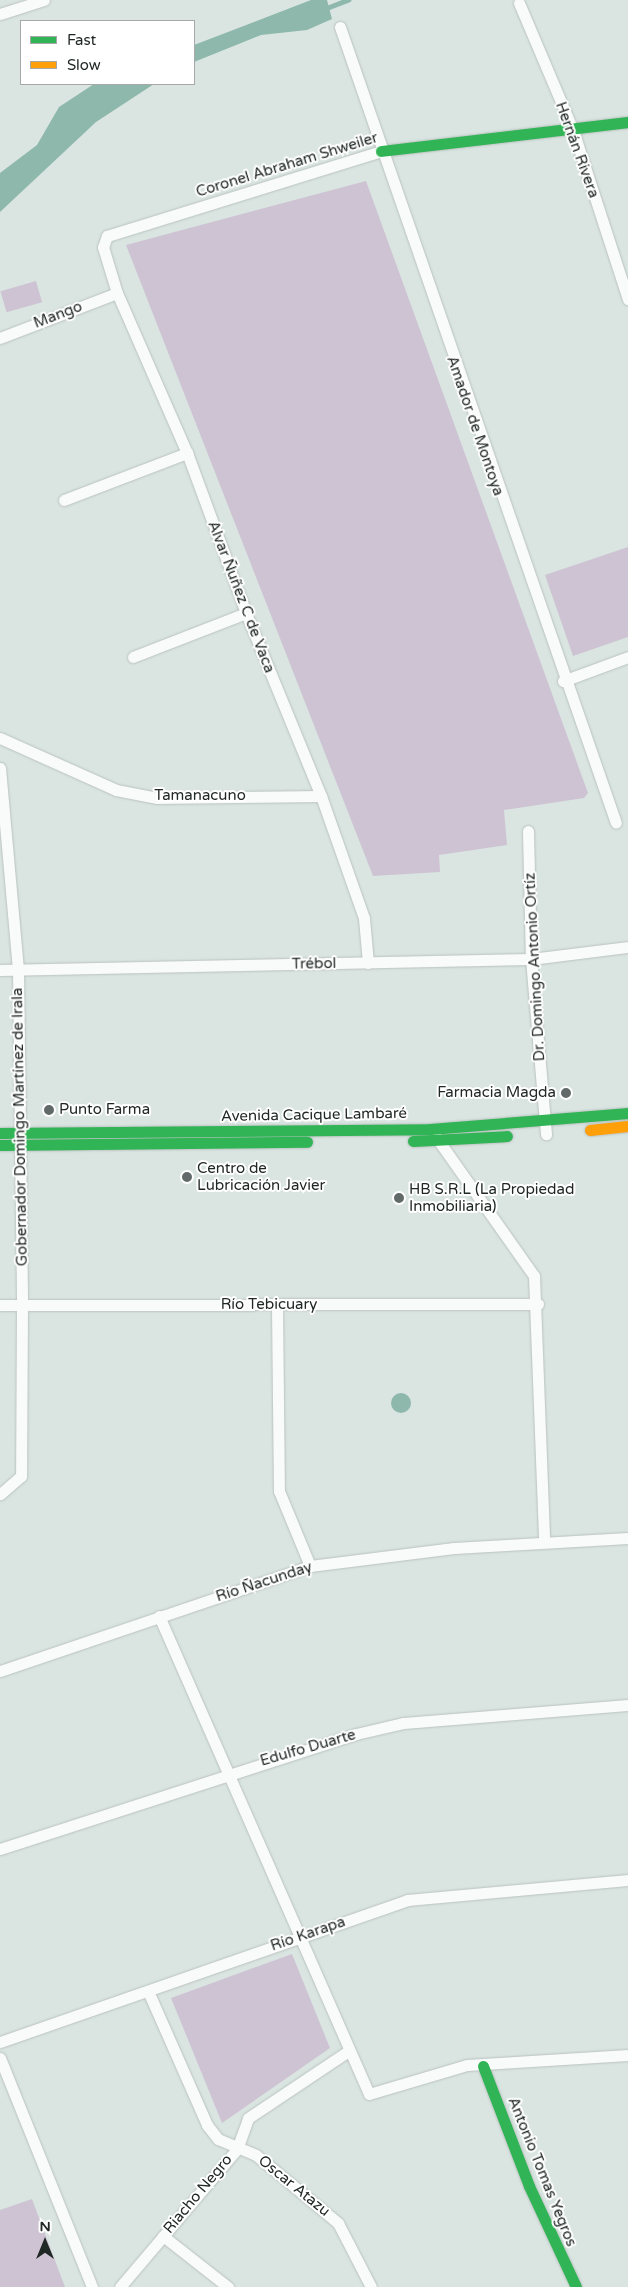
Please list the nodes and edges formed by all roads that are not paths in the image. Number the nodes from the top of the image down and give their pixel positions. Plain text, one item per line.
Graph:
1 (44, 0) edge
2 (519, 3) dead end
3 (0, 14) edge
4 (340, 27) dead end
5 (628, 122) edge
6 (572, 130) junction
7 (381, 151) junction
8 (107, 236) joint
9 (117, 293) junction
10 (628, 299) edge
11 (0, 338) edge
12 (187, 453) junction
13 (64, 500) dead end
14 (246, 613) junction
15 (628, 657) edge
16 (133, 658) dead end
17 (563, 681) junction
18 (0, 738) edge
19 (0, 768) edge
20 (321, 796) junction
21 (616, 823) dead end
22 (528, 831) dead end
23 (628, 947) edge
24 (531, 960) junction
25 (368, 963) junction
26 (0, 970) edge
27 (18, 970) junction
28 (628, 1113) edge
29 (545, 1122) junction
30 (628, 1126) edge
31 (412, 1129) junction
32 (430, 1129) junction
33 (245, 1130) junction
34 (121, 1132) junction
35 (574, 1132) dead end
36 (0, 1133) edge
37 (21, 1133) junction
38 (546, 1134) dead end
39 (517, 1136) dead end
40 (412, 1141) junction
41 (439, 1141) junction
42 (245, 1143) junction
43 (121, 1144) junction
44 (0, 1145) edge
45 (20, 1145) junction
46 (538, 1304) junction
47 (0, 1305) edge
48 (22, 1305) junction
49 (277, 1305) junction
50 (0, 1494) edge
51 (628, 1538) edge
52 (544, 1541) junction
53 (310, 1566) junction
54 (159, 1616) junction
55 (0, 1671) edge
56 (628, 1705) edge
57 (227, 1772) junction
58 (0, 1849) edge
59 (628, 1880) edge
60 (298, 1938) junction
61 (148, 1991) junction
62 (0, 2042) edge
63 (347, 2052) junction
64 (628, 2055) edge
65 (0, 2058) edge
66 (484, 2066) junction
67 (236, 2148) junction
68 (163, 2236) junction
69 (92, 2287) edge
70 (120, 2287) edge
71 (228, 2287) edge
72 (370, 2287) edge
73 (576, 2287) edge

1 - 3 street
2 - 6 street, Hernán Rivera
4 - 7 street, Amador de Montoya
5 - 6 main road, Coronel Abraham Shweiler
6 - 7 main road, Coronel Abraham Shweiler
6 - 10 street, Hernán Rivera
7 - 8 street, Coronel Abraham Shweiler
7 - 17 street, Amador de Montoya
8 - 9 street, Alvar Ñuñez C de Vaca
9 - 11 street, Mango
9 - 12 street, Alvar Ñuñez C de Vaca
12 - 13 street
12 - 14 street, Alvar Ñuñez C de Vaca
14 - 16 street
14 - 20 street, Alvar Ñuñez C de Vaca
15 - 17 street
17 - 21 street, Amador de Montoya
18 - 20 street, Tamanacuno
19 - 27 street, Gobernador Domingo Martínez de Irala
20 - 25 street, Alvar Ñuñez C de Vaca
22 - 24 street, Dr. Domingo Antonio Ortíz
23 - 24 street, Trébol
24 - 25 street, Trébol
24 - 29 street, Dr. Domingo Antonio Ortíz
25 - 27 street, Trébol
26 - 27 street, Trébol
27 - 37 street, Gobernador Domingo Martínez de Irala
28 - 29 main road, Avenida Cacique Lambaré
29 - 32 main road, Avenida Cacique Lambaré
29 - 38 street, Dr. Domingo Antonio Ortíz
30 - 35 main road
31 - 32 main road, Avenida Cacique Lambaré
31 - 33 main road, Avenida Cacique Lambaré
31 - 40 main road
32 - 41 street
33 - 34 main road, Avenida Cacique Lambaré
33 - 42 main road
34 - 37 main road, Avenida Cacique Lambaré
34 - 43 main road
36 - 37 main road, Avenida Cacique Lambaré
37 - 45 street, Gobernador Domingo Martínez de Irala
39 - 41 main road, Avenida Cacique Lambaré
40 - 41 main road, Avenida Cacique Lambaré
40 - 42 main road, Avenida Cacique Lambaré
41 - 46 street
42 - 43 main road, Avenida Cacique Lambaré
43 - 45 main road, Avenida Cacique Lambaré
44 - 45 main road, Avenida Cacique Lambaré
45 - 48 street, Gobernador Domingo Martínez de Irala
46 - 49 street, Río Tebicuary
46 - 52 street
47 - 48 street, Río Tebicuary
48 - 49 street, Río Tebicuary
48 - 50 street, Gobernador Domingo Martínez de Irala
49 - 53 street
51 - 52 street, Río Ñacunday
52 - 53 street, Río Ñacunday
53 - 54 street, Río Ñacunday
54 - 55 street, Río Ñacunday
54 - 57 street
56 - 57 street, Edulfo Duarte
57 - 58 street, Edulfo Duarte
57 - 60 street
59 - 60 street, Río Karapa
60 - 61 street, Río Karapa
60 - 63 street
61 - 62 street, Río Karapa
61 - 67 street, Oscar Atazu
63 - 66 street
63 - 67 street, Riacho Negro
64 - 66 street
65 - 69 street
66 - 73 main road, Antonio Tomas Yegros
67 - 68 street, Riacho Negro
67 - 72 street, Oscar Atazu
68 - 70 street, Riacho Negro
68 - 71 street

